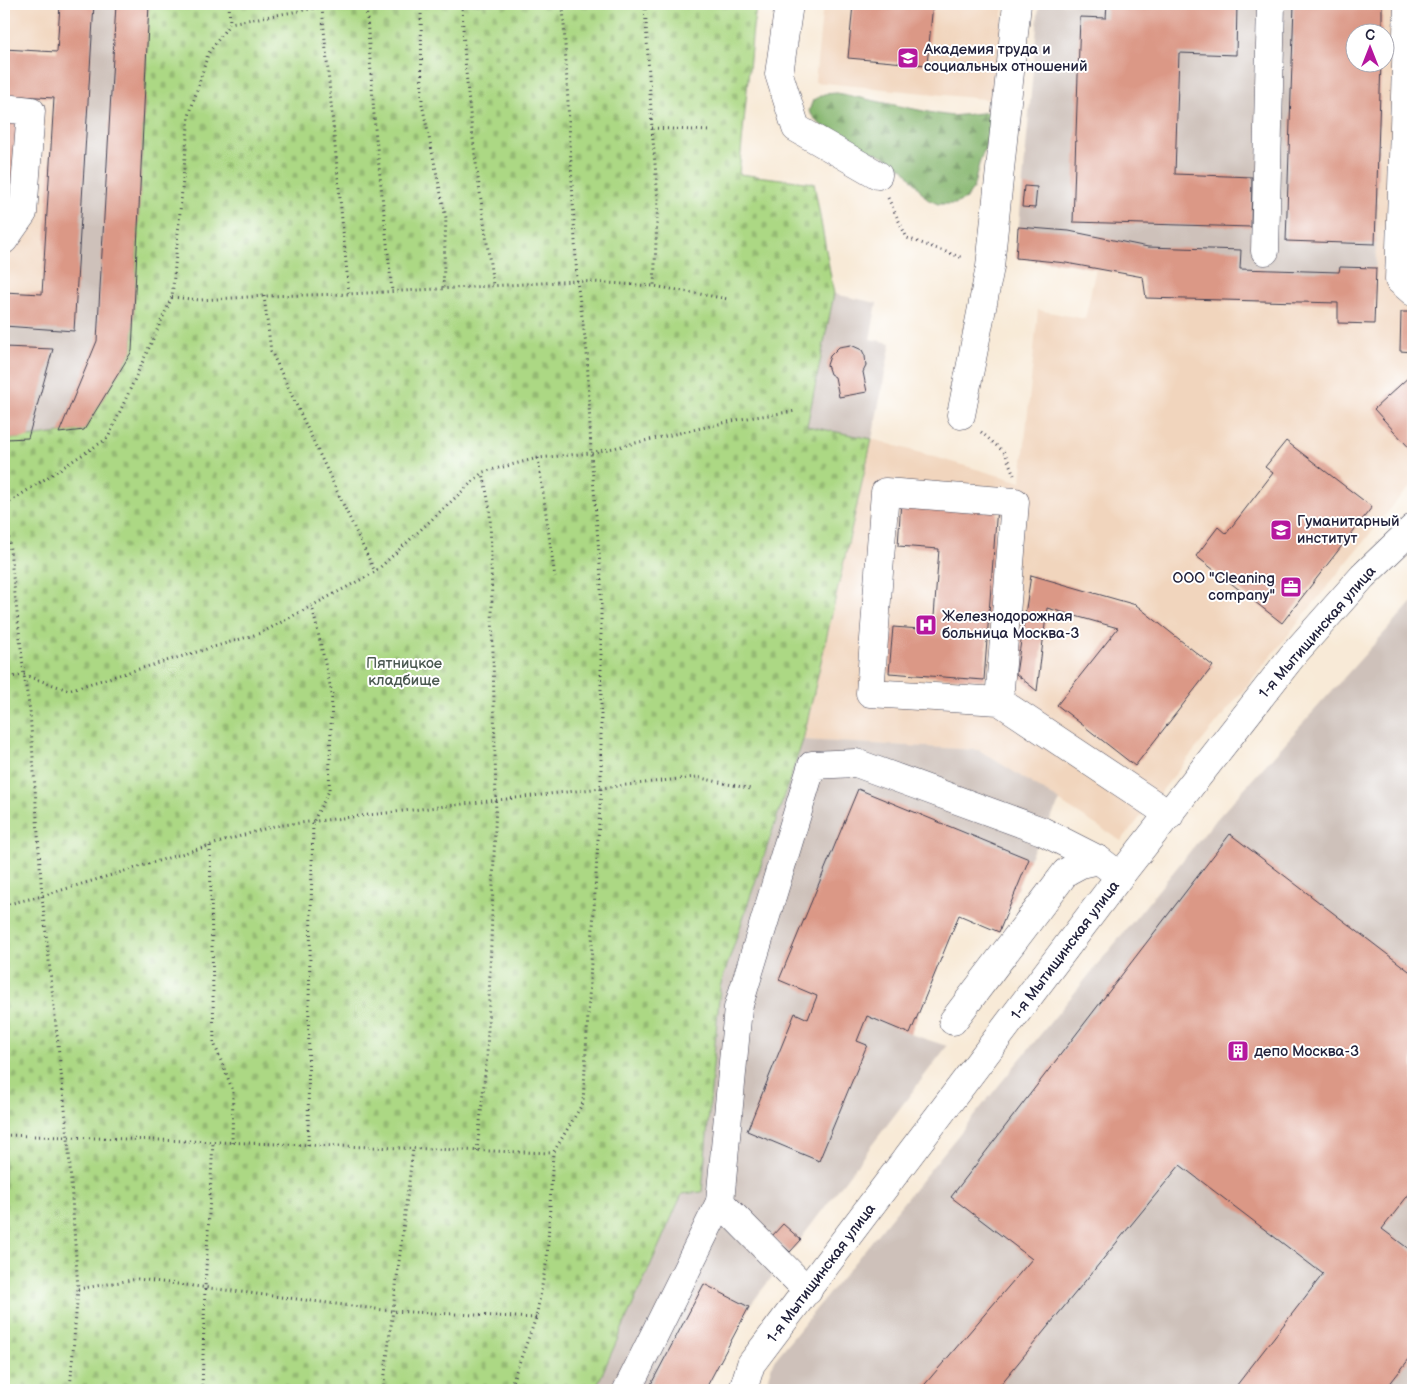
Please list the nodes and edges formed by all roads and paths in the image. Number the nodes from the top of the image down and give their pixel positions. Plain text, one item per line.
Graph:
1 (228, 4) edge
2 (339, 4) edge
3 (366, 4) edge
4 (421, 4) edge
5 (462, 4) edge
6 (563, 4) edge
7 (645, 4) edge
8 (789, 4) edge
9 (1017, 4) edge
10 (1271, 4) edge
11 (1408, 4) edge
12 (322, 8) junction
13 (230, 23) junction
14 (4, 108) edge
15 (652, 128) junction
16 (710, 131) dead end
17 (878, 175) joint
18 (4, 240) edge
19 (1265, 251) dead end
20 (990, 267) junction
21 (577, 281) junction
22 (493, 285) junction
23 (654, 286) junction
24 (443, 288) junction
25 (392, 291) junction
26 (1413, 292) edge
27 (349, 294) junction
28 (264, 296) junction
29 (172, 297) junction
30 (728, 299) dead end
31 (796, 411) dead end
32 (961, 415) joint
33 (591, 453) junction
34 (538, 458) junction
35 (483, 472) junction
36 (1015, 502) junction
37 (1413, 528) edge
38 (375, 572) junction
39 (555, 578) dead end
40 (312, 606) junction
41 (24, 675) junction
42 (4, 678) edge
43 (999, 701) junction
44 (601, 787) junction
45 (751, 789) dead end
46 (496, 800) junction
47 (1170, 815) junction
48 (313, 822) junction
49 (210, 846) junction
50 (1099, 860) junction
51 (1120, 876) junction
52 (42, 896) junction
53 (4, 905) edge
54 (953, 1021) dead end
55 (4, 1135) edge
56 (68, 1137) junction
57 (212, 1142) junction
58 (232, 1143) junction
59 (308, 1145) junction
60 (413, 1148) junction
61 (476, 1151) junction
62 (553, 1153) junction
63 (720, 1202) junction
64 (205, 1288) junction
65 (78, 1289) junction
66 (808, 1291) junction
67 (392, 1311) junction
68 (536, 1318) junction
69 (70, 1390) edge
70 (202, 1390) edge
71 (383, 1390) edge
72 (509, 1390) edge
73 (626, 1390) edge
74 (743, 1390) edge

1 - 13 path
2 - 12 path
3 - 25 path
4 - 24 path
5 - 22 path
6 - 21 path
7 - 15 path
8 - 17 street
9 - 20 street
10 - 19 street
11 - 26 street
12 - 13 path
12 - 27 path
13 - 29 path
14 - 18 street
15 - 16 path
15 - 23 path
17 - 20 path
20 - 32 street
21 - 22 path
21 - 23 path
21 - 33 path
22 - 24 path
23 - 30 path
24 - 25 path
25 - 27 path
27 - 28 path
28 - 29 path
28 - 38 path
29 - 41 path
31 - 33 path
32 - 36 path
33 - 34 path
33 - 44 path
34 - 35 path
34 - 39 path
35 - 38 path
35 - 46 path
36 - 43 street
36 - 43 street
37 - 47 street, 1-я Мытищинская улица
38 - 40 path
40 - 41 path
40 - 48 path
41 - 42 path
41 - 52 path
43 - 47 street
44 - 45 path
44 - 46 path
44 - 62 path
46 - 48 path
46 - 61 path
47 - 51 street, 1-я Мытищинская улица
48 - 49 path
48 - 59 path
49 - 52 path
49 - 58 path
50 - 51 street
50 - 54 street
50 - 63 street
51 - 66 street, 1-я Мытищинская улица
52 - 53 path
52 - 56 path
55 - 56 path
56 - 57 path
56 - 65 path
57 - 58 path
57 - 64 path
58 - 59 path
59 - 60 path
60 - 61 path
60 - 67 path
61 - 62 path
62 - 68 path
63 - 66 street
63 - 73 street
64 - 65 path
64 - 67 path
64 - 70 path
65 - 69 path
66 - 74 street, 1-я Мытищинская улица
67 - 68 path
67 - 71 path
68 - 72 path

